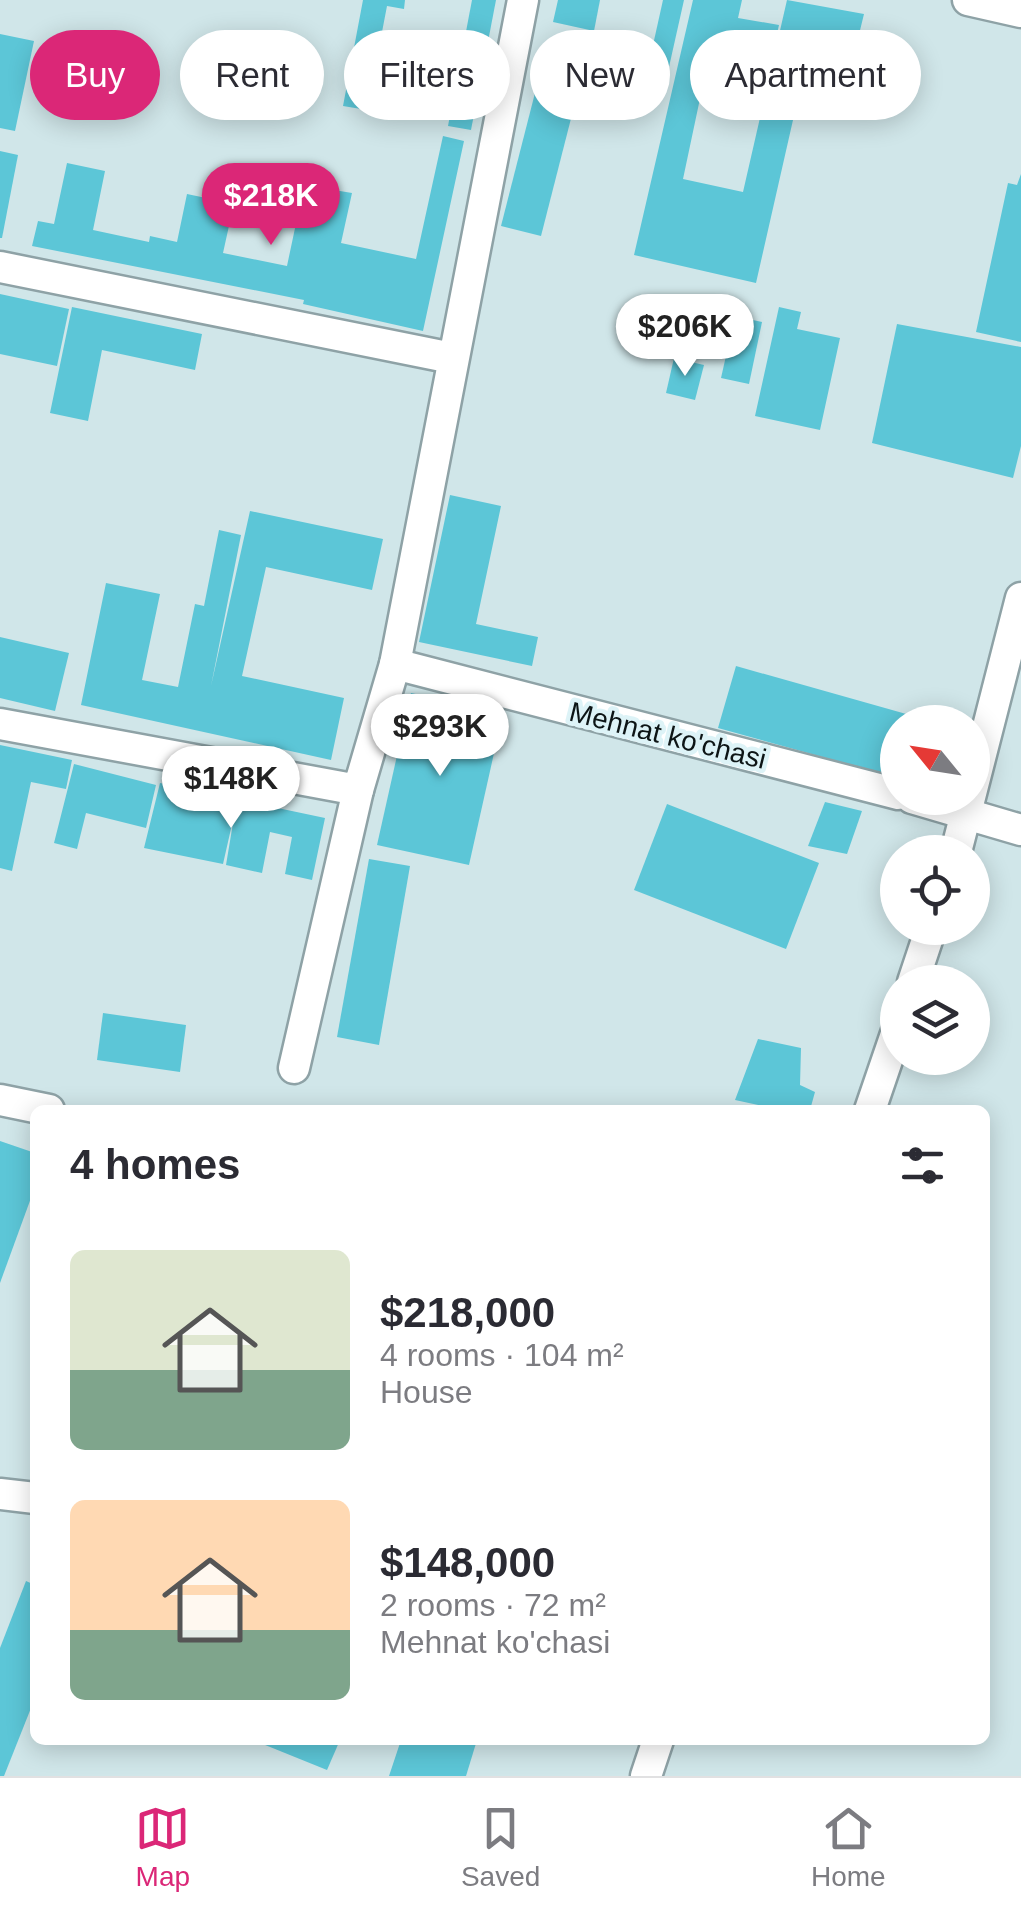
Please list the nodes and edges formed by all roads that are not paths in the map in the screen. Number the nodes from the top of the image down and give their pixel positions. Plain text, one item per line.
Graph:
1 (523, 0) edge
2 (968, 0) edge
3 (1021, 12) edge
4 (0, 268) edge
5 (452, 358) junction
6 (1021, 598) edge
7 (395, 664) junction
8 (0, 724) edge
9 (990, 728) edge
10 (880, 789) edge
11 (358, 790) junction
12 (978, 815) edge
13 (1021, 830) edge
14 (294, 1068) dead end
15 (882, 1075) edge
16 (0, 1100) edge
17 (872, 1105) edge
18 (30, 1106) edge
19 (0, 1494) edge
20 (30, 1497) edge
21 (656, 1745) edge
22 (646, 1776) edge

1 - 5 street
2 - 3 street
4 - 5 street
5 - 7 street
6 - 9 street
7 - 10 street, Mehnat ko'chasi
7 - 11 street
8 - 11 street
11 - 14 street
12 - 13 street
15 - 17 street
16 - 18 street
19 - 20 street
21 - 22 street

